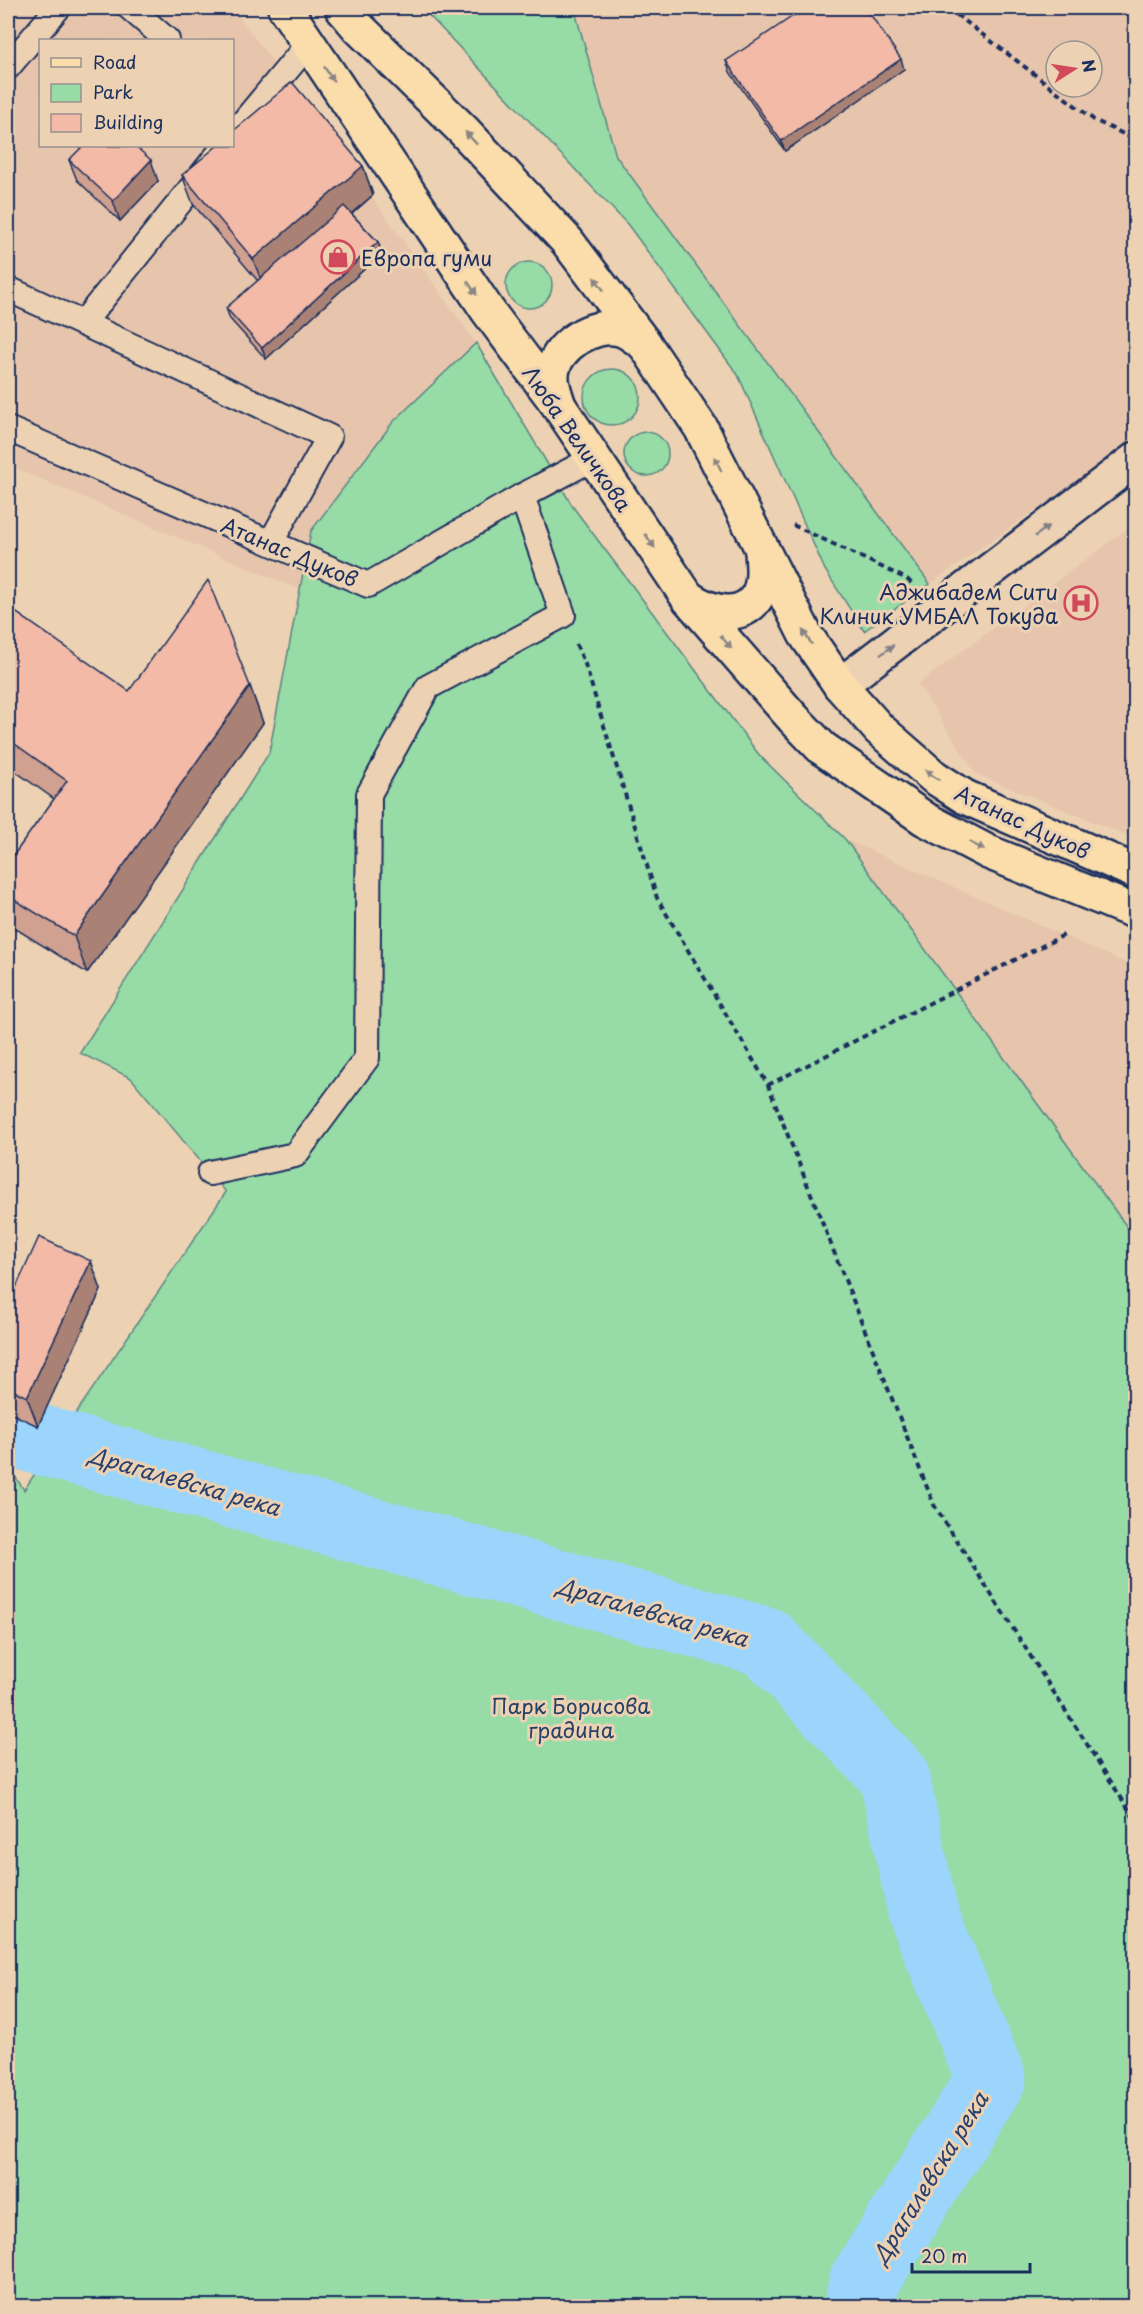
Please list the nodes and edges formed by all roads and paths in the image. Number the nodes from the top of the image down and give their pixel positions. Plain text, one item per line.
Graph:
1 (58, 8) edge
2 (130, 8) edge
3 (285, 8) edge
4 (342, 8) edge
5 (948, 8) edge
6 (166, 39) edge
7 (309, 43) junction
8 (8, 67) edge
9 (241, 107) edge
10 (234, 130) edge
11 (1136, 140) edge
12 (224, 147) edge
13 (8, 289) edge
14 (83, 323) junction
15 (645, 343) junction
16 (559, 406) junction
17 (8, 429) edge
18 (594, 458) junction
19 (1136, 459) edge
20 (522, 496) junction
21 (784, 521) dead end
22 (271, 542) junction
23 (762, 552) junction
24 (688, 598) junction
25 (941, 609) junction
26 (563, 615) junction
27 (840, 686) junction
28 (925, 819) joint
29 (1136, 872) edge
30 (1136, 912) edge
31 (1064, 935) dead end
32 (768, 1084) junction
33 (210, 1173) dead end
34 (1136, 1821) edge

1 - 8 lane
2 - 6 lane
3 - 7 main road, Люба Величкова
15 -> 4 main road
5 - 11 path
7 - 9 lane
7 -> 16 main road, Люба Величкова
9 - 10 lane
12 - 14 lane
13 - 14 lane
14 - 22 lane
15 - 16 main road
23 -> 15 main road
16 - 18 main road, Люба Величкова
17 - 22 lane, Атанас Дуков
18 - 20 lane, Атанас Дуков
18 -> 24 main road, Люба Величкова
25 -> 19 street
20 - 22 lane, Атанас Дуков
20 - 26 lane
21 - 25 path
23 - 24 main road
27 -> 23 main road
24 -> 28 main road, Люба Величкова
27 -> 25 street
26 - 32 path
26 - 33 lane
29 -> 27 main road, Атанас Дуков
28 -> 30 main road, Атанас Дуков
31 - 32 path
32 - 34 path

